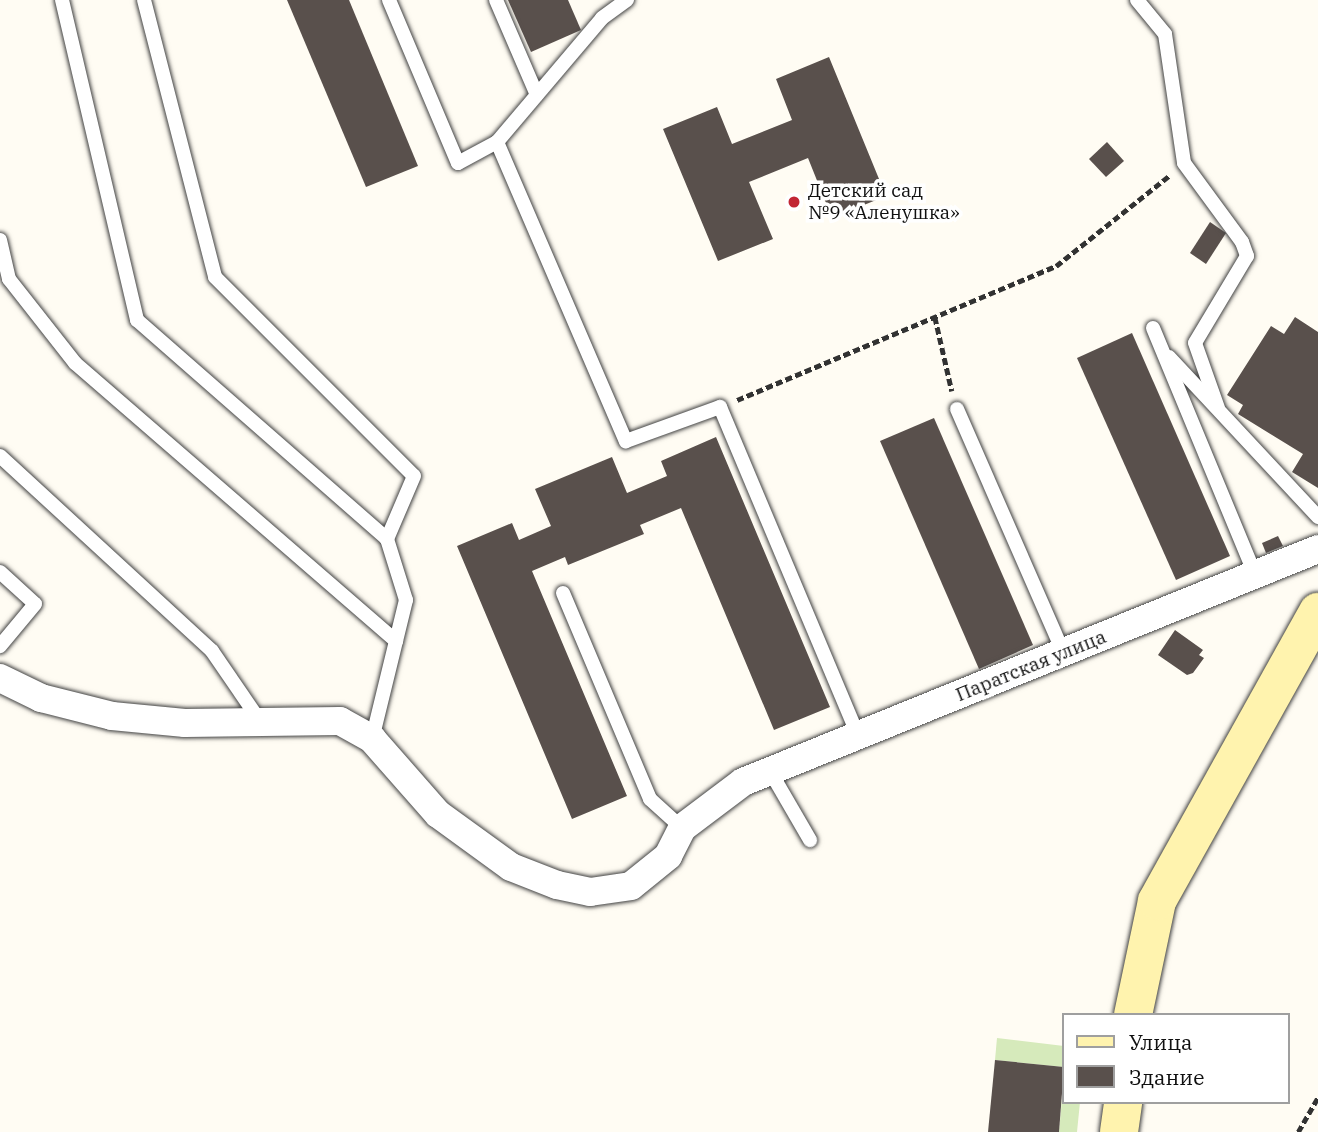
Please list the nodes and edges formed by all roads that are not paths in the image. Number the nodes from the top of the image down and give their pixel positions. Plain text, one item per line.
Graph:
1 (62, 0) edge
2 (144, 0) edge
3 (389, 0) edge
4 (496, 0) edge
5 (627, 0) edge
6 (1137, 0) edge
7 (537, 95) junction
8 (496, 142) junction
9 (0, 240) edge
10 (5, 278) edge
11 (1153, 328) dead end
12 (1163, 351) junction
13 (1218, 408) junction
14 (957, 409) road end
15 (0, 456) edge
16 (1318, 517) edge
17 (387, 539) junction
18 (1318, 549) edge
19 (0, 572) edge
20 (1255, 574) junction
21 (563, 593) dead end
22 (1318, 612) edge
23 (396, 641) junction
24 (0, 646) edge
25 (1063, 652) junction
26 (0, 678) edge
27 (260, 721) junction
28 (858, 735) junction
29 (372, 739) junction
30 (770, 771) junction
31 (682, 828) junction
32 (810, 840) dead end
33 (1133, 1013) edge
34 (1123, 1104) edge
35 (1119, 1132) edge

1 - 17 lane
2 - 17 lane
3 - 8 lane
4 - 7 lane
5 - 7 lane
6 - 13 lane
7 - 8 lane
8 - 28 lane
9 - 10 lane
10 - 23 lane
11 - 12 lane
12 - 13 lane
12 - 20 lane
13 - 16 lane
14 - 25 lane
15 - 27 lane
17 - 23 lane
18 - 20 street, Паратская улица
19 - 24 lane
20 - 25 street, Паратская улица
21 - 31 lane
22 - 33 main road
23 - 29 lane
25 - 28 street, Паратская улица
26 - 27 street
27 - 29 street
28 - 30 street, Паратская улица
29 - 31 street
30 - 31 street, Паратская улица
30 - 32 lane
34 - 35 main road

